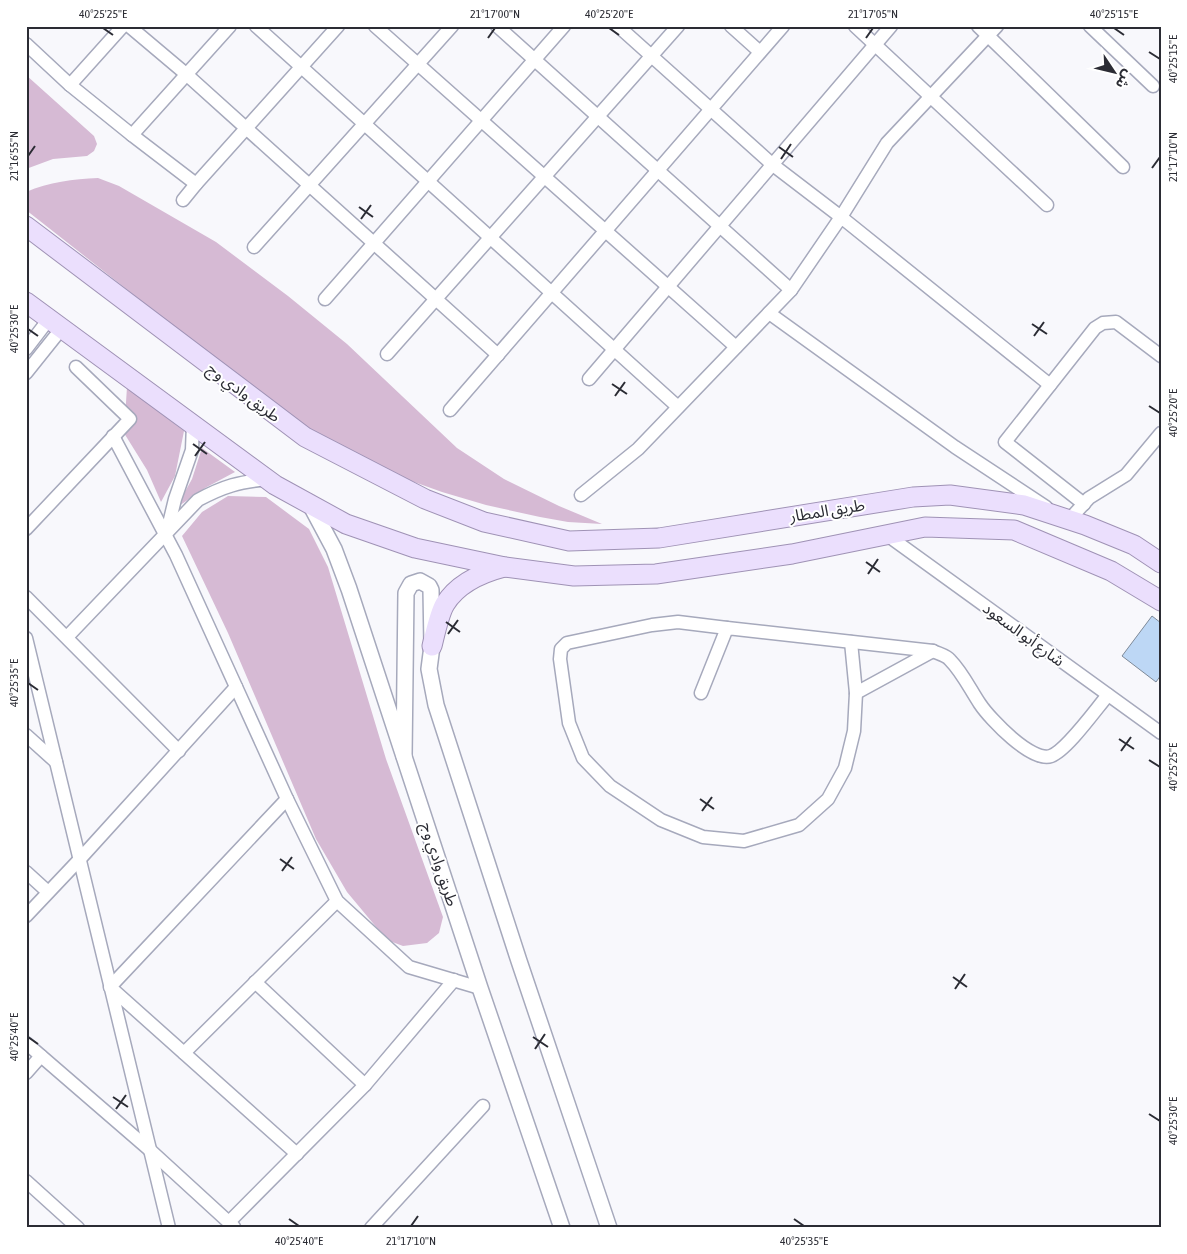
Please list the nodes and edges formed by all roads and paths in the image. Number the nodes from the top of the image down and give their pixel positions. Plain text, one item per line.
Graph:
1 (123, 26) edge
2 (129, 26) edge
3 (230, 26) edge
4 (256, 26) edge
5 (338, 26) edge
6 (375, 26) edge
7 (452, 26) edge
8 (497, 26) edge
9 (564, 26) edge
10 (618, 26) edge
11 (678, 26) edge
12 (732, 26) edge
13 (783, 26) edge
14 (855, 26) edge
15 (891, 26) edge
16 (978, 26) edge
17 (1090, 26) edge
18 (993, 31) edge
19 (26, 44) edge
20 (874, 45) junction
21 (760, 52) junction
22 (651, 56) junction
23 (534, 60) junction
24 (418, 64) junction
25 (301, 67) junction
26 (186, 74) junction
27 (70, 85) junction
28 (1153, 86) dead end
29 (931, 97) junction
30 (711, 110) junction
31 (598, 117) junction
32 (481, 121) junction
33 (364, 124) junction
34 (246, 128) junction
35 (132, 135) junction
36 (773, 165) junction
37 (1123, 166) dead end
38 (658, 170) junction
39 (544, 177) junction
40 (428, 182) junction
41 (196, 184) junction
42 (309, 185) junction
43 (183, 200) dead end
44 (1047, 205) dead end
45 (841, 217) junction
46 (26, 226) edge
47 (720, 227) junction
48 (605, 231) junction
49 (490, 238) junction
50 (374, 243) junction
51 (254, 247) dead end
52 (668, 287) junction
53 (791, 290) junction
54 (552, 293) junction
55 (325, 299) dead end
56 (436, 299) junction
57 (26, 302) edge
58 (769, 313) junction
59 (56, 323) junction
60 (736, 347) junction
61 (26, 349) edge
62 (614, 349) junction
63 (387, 354) dead end
64 (498, 355) junction
65 (1161, 356) edge
66 (76, 367) dead end
67 (26, 373) edge
68 (589, 379) dead end
69 (1050, 385) junction
70 (678, 407) junction
71 (450, 410) dead end
72 (193, 424) junction
73 (1161, 433) edge
74 (113, 436) junction
75 (268, 479) junction
76 (581, 495) dead end
77 (310, 504) junction
78 (1084, 504) junction
79 (1065, 518) junction
80 (484, 522) joint
81 (26, 529) edge
82 (166, 535) junction
83 (887, 535) junction
84 (1161, 562) edge
85 (506, 567) junction
86 (26, 597) edge
87 (1161, 601) edge
88 (727, 628) junction
89 (67, 637) junction
90 (26, 638) edge
91 (851, 642) junction
92 (432, 646) junction
93 (933, 651) junction
94 (236, 687) junction
95 (701, 693) dead end
96 (856, 693) junction
97 (1108, 695) junction
98 (1161, 733) edge
99 (26, 735) edge
100 (179, 751) junction
101 (404, 756) junction
102 (56, 762) junction
103 (286, 799) junction
104 (80, 860) junction
105 (26, 872) edge
106 (48, 892) junction
107 (337, 901) junction
108 (26, 916) edge
109 (454, 980) junction
110 (255, 982) junction
111 (110, 987) junction
112 (480, 988) junction
113 (26, 1044) edge
114 (184, 1053) junction
115 (41, 1056) junction
116 (26, 1073) edge
117 (365, 1085) junction
118 (483, 1106) dead end
119 (150, 1151) junction
120 (297, 1154) junction
121 (26, 1181) edge
122 (232, 1225) edge
123 (78, 1228) edge
124 (169, 1228) edge
125 (371, 1228) edge
126 (562, 1228) edge
127 (609, 1228) edge

1 - 27 street
2 - 26 street
3 - 26 street
4 - 25 street
5 - 25 street
6 - 24 street
7 - 24 street
8 - 23 street
9 - 23 street
10 - 22 street
11 - 22 street
12 - 21 street
13 - 21 street
14 - 20 street
15 - 20 street
16 - 18 street
17 - 28 street
18 - 29 street
18 - 37 street
19 - 27 street
20 - 29 street
20 - 36 street
21 - 30 street
22 - 30 street
22 - 31 street
23 - 31 street
23 - 32 street
24 - 32 street
24 - 33 street
25 - 33 street
25 - 34 street
26 - 34 street
26 - 35 street
27 - 35 street
29 - 44 street
29 - 45 street
30 - 36 street
30 - 38 street
31 - 38 street
31 - 39 street
32 - 39 street
32 - 40 street
33 - 40 street
33 - 42 street
34 - 41 street
34 - 42 street
35 - 41 street
36 - 45 street
36 - 47 street
38 - 47 street
38 - 48 street
39 - 48 street
39 - 49 street
40 - 49 street
40 - 50 street
41 - 43 street
42 - 50 street
42 - 51 street
45 - 53 street
45 - 69 street
46 - 80 main road, طريق وادي وج
47 - 52 street
47 - 53 street
48 - 52 street
48 - 54 street
49 - 54 street
49 - 56 street
50 - 55 street
50 - 56 street
52 - 60 street
52 - 62 street
53 - 58 street
54 - 62 street
54 - 64 street
56 - 63 street
56 - 64 street
57 - 59 main road
58 - 60 street
58 - 79 street
59 - 61 street
59 - 67 street
59 - 72 main road
60 - 70 street
62 - 68 street
62 - 70 street
64 - 71 street
65 - 69 street
66 - 74 street
69 - 78 street
70 - 76 street
72 - 75 main road
72 - 82 street
73 - 78 street
74 - 81 street
74 - 82 street
75 - 77 main road
75 - 82 street
77 - 85 main road
77 - 101 street, طريق وادي وج
78 - 79 street
79 - 80 main road, طريق المطار
79 - 84 main road, طريق المطار
82 - 89 street
82 - 94 street
83 - 85 main road
83 - 87 main road
83 - 97 street, شارع أبو السعود
85 - 92 main road
86 - 89 street
88 - 91 street
88 - 95 street
88 - 96 street
89 - 100 street
90 - 102 street
91 - 93 street
91 - 96 street
92 - 101 street
92 - 127 street
93 - 96 street
93 - 97 street
94 - 100 street
94 - 103 street
97 - 98 street, شارع أبو السعود
99 - 102 street
100 - 104 street
101 - 112 street, طريق وادي وج
102 - 104 street
103 - 107 street
103 - 111 street
104 - 106 street
104 - 111 street
105 - 106 street
106 - 108 street
107 - 109 street
107 - 110 street
109 - 112 street
109 - 117 street
110 - 114 street
110 - 117 street
111 - 114 street
111 - 119 street
112 - 126 street, طريق وادي وج
113 - 115 street
114 - 120 street
115 - 116 street
115 - 119 street
117 - 120 street
118 - 125 street
119 - 122 street
119 - 124 street
120 - 122 street
121 - 123 street

